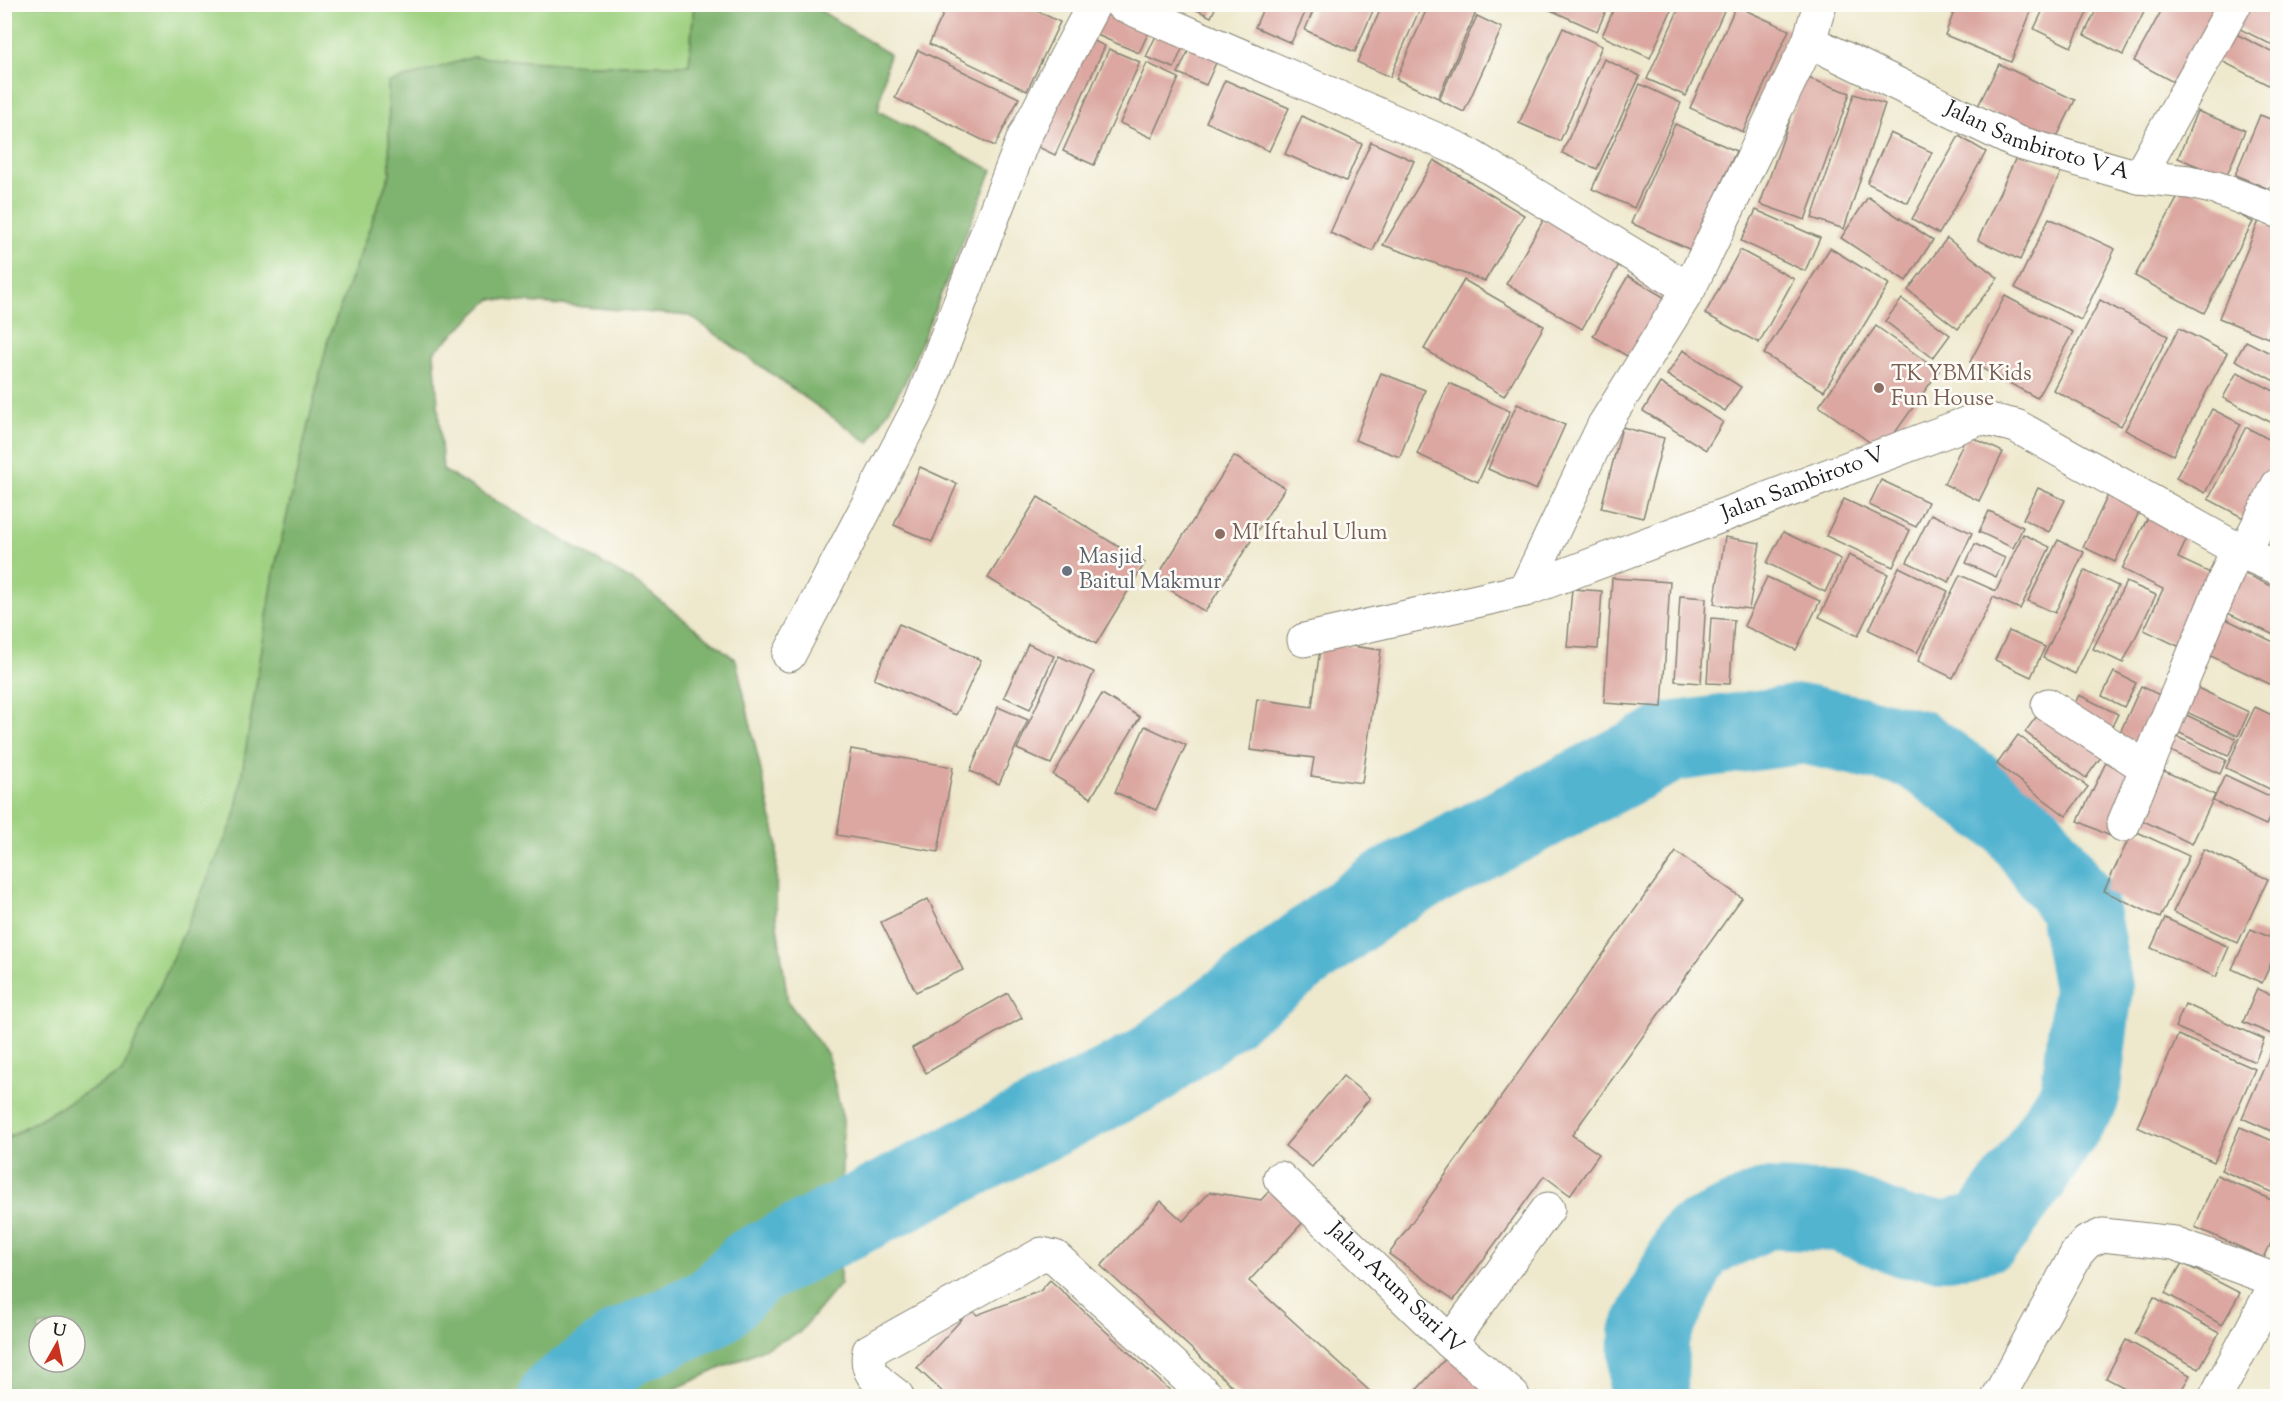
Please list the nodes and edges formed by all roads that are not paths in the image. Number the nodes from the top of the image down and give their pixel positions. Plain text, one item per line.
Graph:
1 (1094, 4) edge
2 (1121, 4) edge
3 (1820, 4) edge
4 (2235, 4) edge
5 (1809, 41) junction
6 (2139, 177) junction
7 (2277, 211) edge
8 (1689, 289) junction
9 (2277, 485) edge
10 (2241, 551) junction
11 (2277, 568) edge
12 (1525, 590) junction
13 (1304, 640) dead end
14 (789, 655) dead end
15 (2048, 705) dead end
16 (2147, 768) junction
17 (2123, 825) dead end
18 (1280, 1178) dead end
19 (1548, 1209) dead end
20 (2277, 1281) edge
21 (1450, 1342) junction
22 (897, 1396) edge
23 (1207, 1396) edge
24 (1513, 1396) edge
25 (1999, 1396) edge
26 (2216, 1396) edge

1 - 14 street
2 - 8 street
3 - 5 street
4 - 6 street
5 - 6 street, Jalan Sambiroto V A
5 - 8 street
6 - 7 street, Jalan Sambiroto V A
8 - 12 street
9 - 10 street
10 - 11 street, Jalan Sambiroto V
10 - 12 street, Jalan Sambiroto V
10 - 16 street
12 - 13 street, Jalan Sambiroto V
15 - 16 street
16 - 17 street
18 - 21 street, Jalan Arum Sari IV
19 - 21 street
20 - 25 street
20 - 26 street
21 - 24 street, Jalan Arum Sari IV
22 - 23 street

